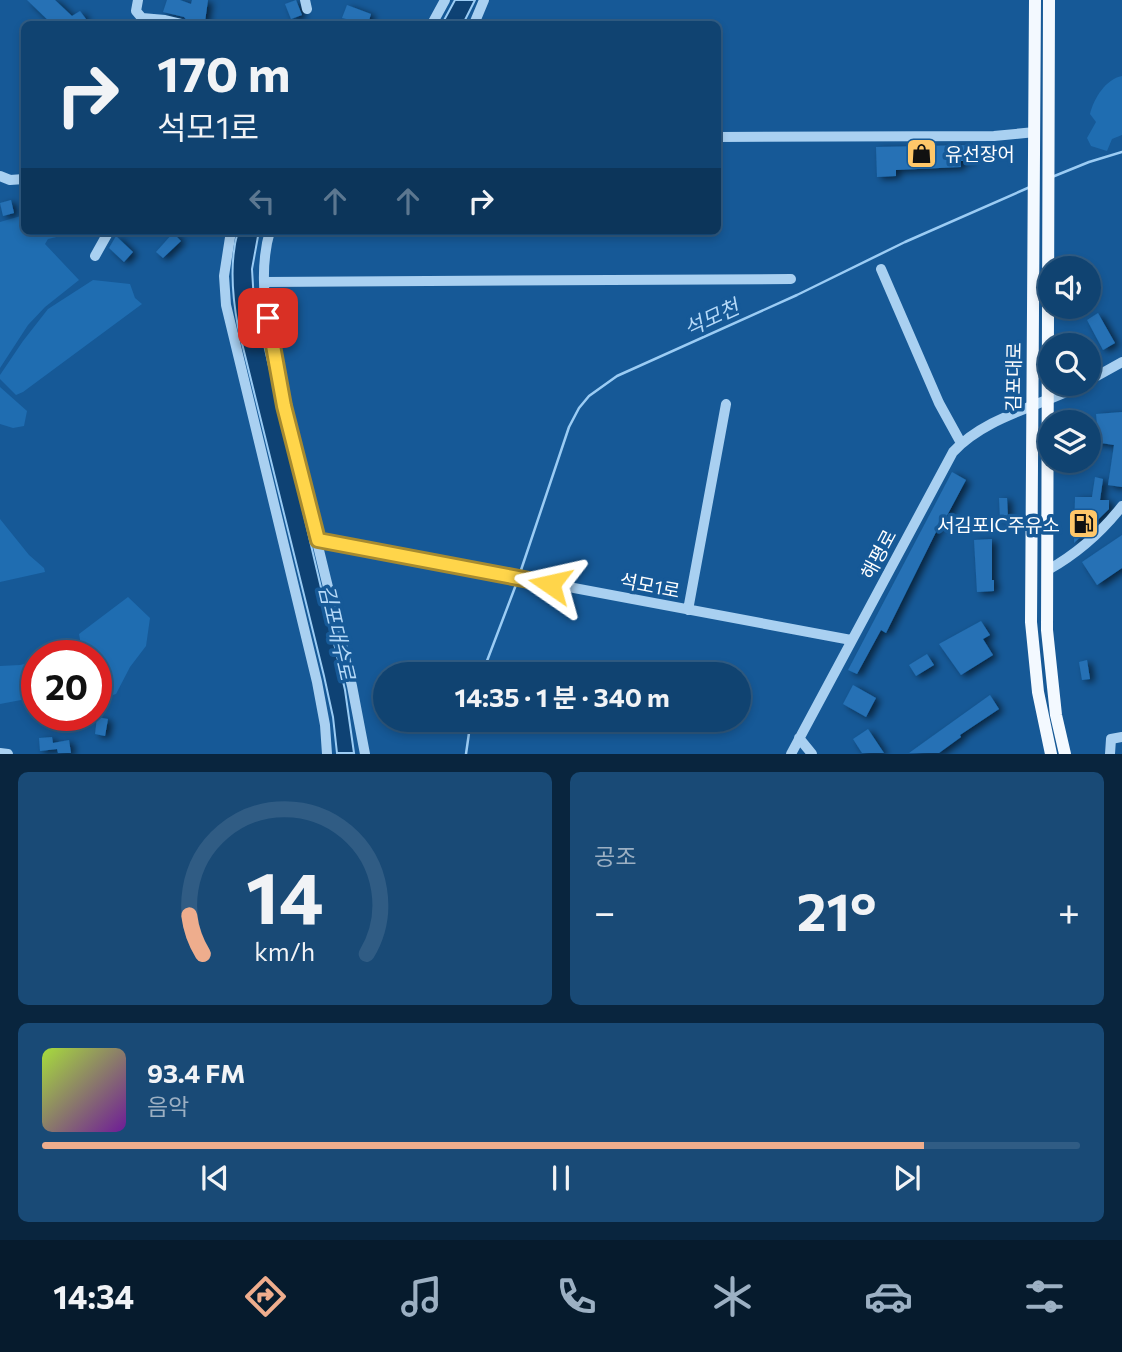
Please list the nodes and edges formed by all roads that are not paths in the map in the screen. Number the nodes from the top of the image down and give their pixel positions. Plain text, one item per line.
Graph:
1 (138, 0) edge
2 (445, 0) edge
3 (484, 0) edge
4 (1035, 0) edge
5 (1049, 0) edge
6 (169, 21) edge
7 (434, 21) edge
8 (475, 21) edge
9 (1035, 132) junction
10 (721, 137) edge
11 (1042, 148) junction
12 (0, 176) edge
13 (21, 178) edge
14 (107, 235) edge
15 (230, 235) edge
16 (269, 235) edge
17 (95, 257) dead end
18 (881, 269) dead end
19 (791, 279) dead end
20 (264, 282) junction
21 (1122, 362) edge
22 (1101, 374) edge
23 (1058, 396) edge
24 (1047, 401) junction
25 (726, 404) dead end
26 (1031, 408) junction
27 (961, 443) junction
28 (1032, 459) junction
29 (1048, 485) junction
30 (1122, 506) edge
31 (318, 540) junction
32 (1048, 570) junction
33 (688, 610) junction
34 (851, 640) junction
35 (1122, 737) edge
36 (799, 738) junction
37 (0, 752) edge
38 (8, 754) edge
39 (327, 754) edge
40 (365, 754) edge
41 (791, 754) edge
42 (812, 754) edge
43 (1051, 754) edge
44 (1065, 754) edge
45 (1110, 754) edge

1 - 6 lane
2 - 7 lane
3 - 8 lane
4 - 9 main road, 김포대로
5 - 11 main road, 김포대로
9 - 10 lane
9 - 11 main road, 김포대로
11 - 24 main road, 김포대로
11 - 26 main road, 김포대로
12 - 13 lane
14 - 17 lane
15 - 39 lane
16 - 20 lane
18 - 27 lane
19 - 20 lane
20 - 31 lane
21 - 22 lane, 해평로
23 - 24 lane, 해평로
24 - 26 lane, 해평로
24 - 29 main road, 김포대로
25 - 33 lane
26 - 27 lane, 해평로
26 - 28 main road, 김포대로
27 - 34 lane, 해평로
28 - 29 main road
28 - 43 main road, 김포대로
29 - 32 main road, 김포대로
30 - 32 lane
31 - 33 lane, 석모1로
31 - 40 lane
32 - 44 main road, 김포대로
33 - 34 lane, 석모1로
34 - 36 lane, 해평로
35 - 45 lane
36 - 41 lane, 해평로
36 - 42 lane
37 - 38 lane

